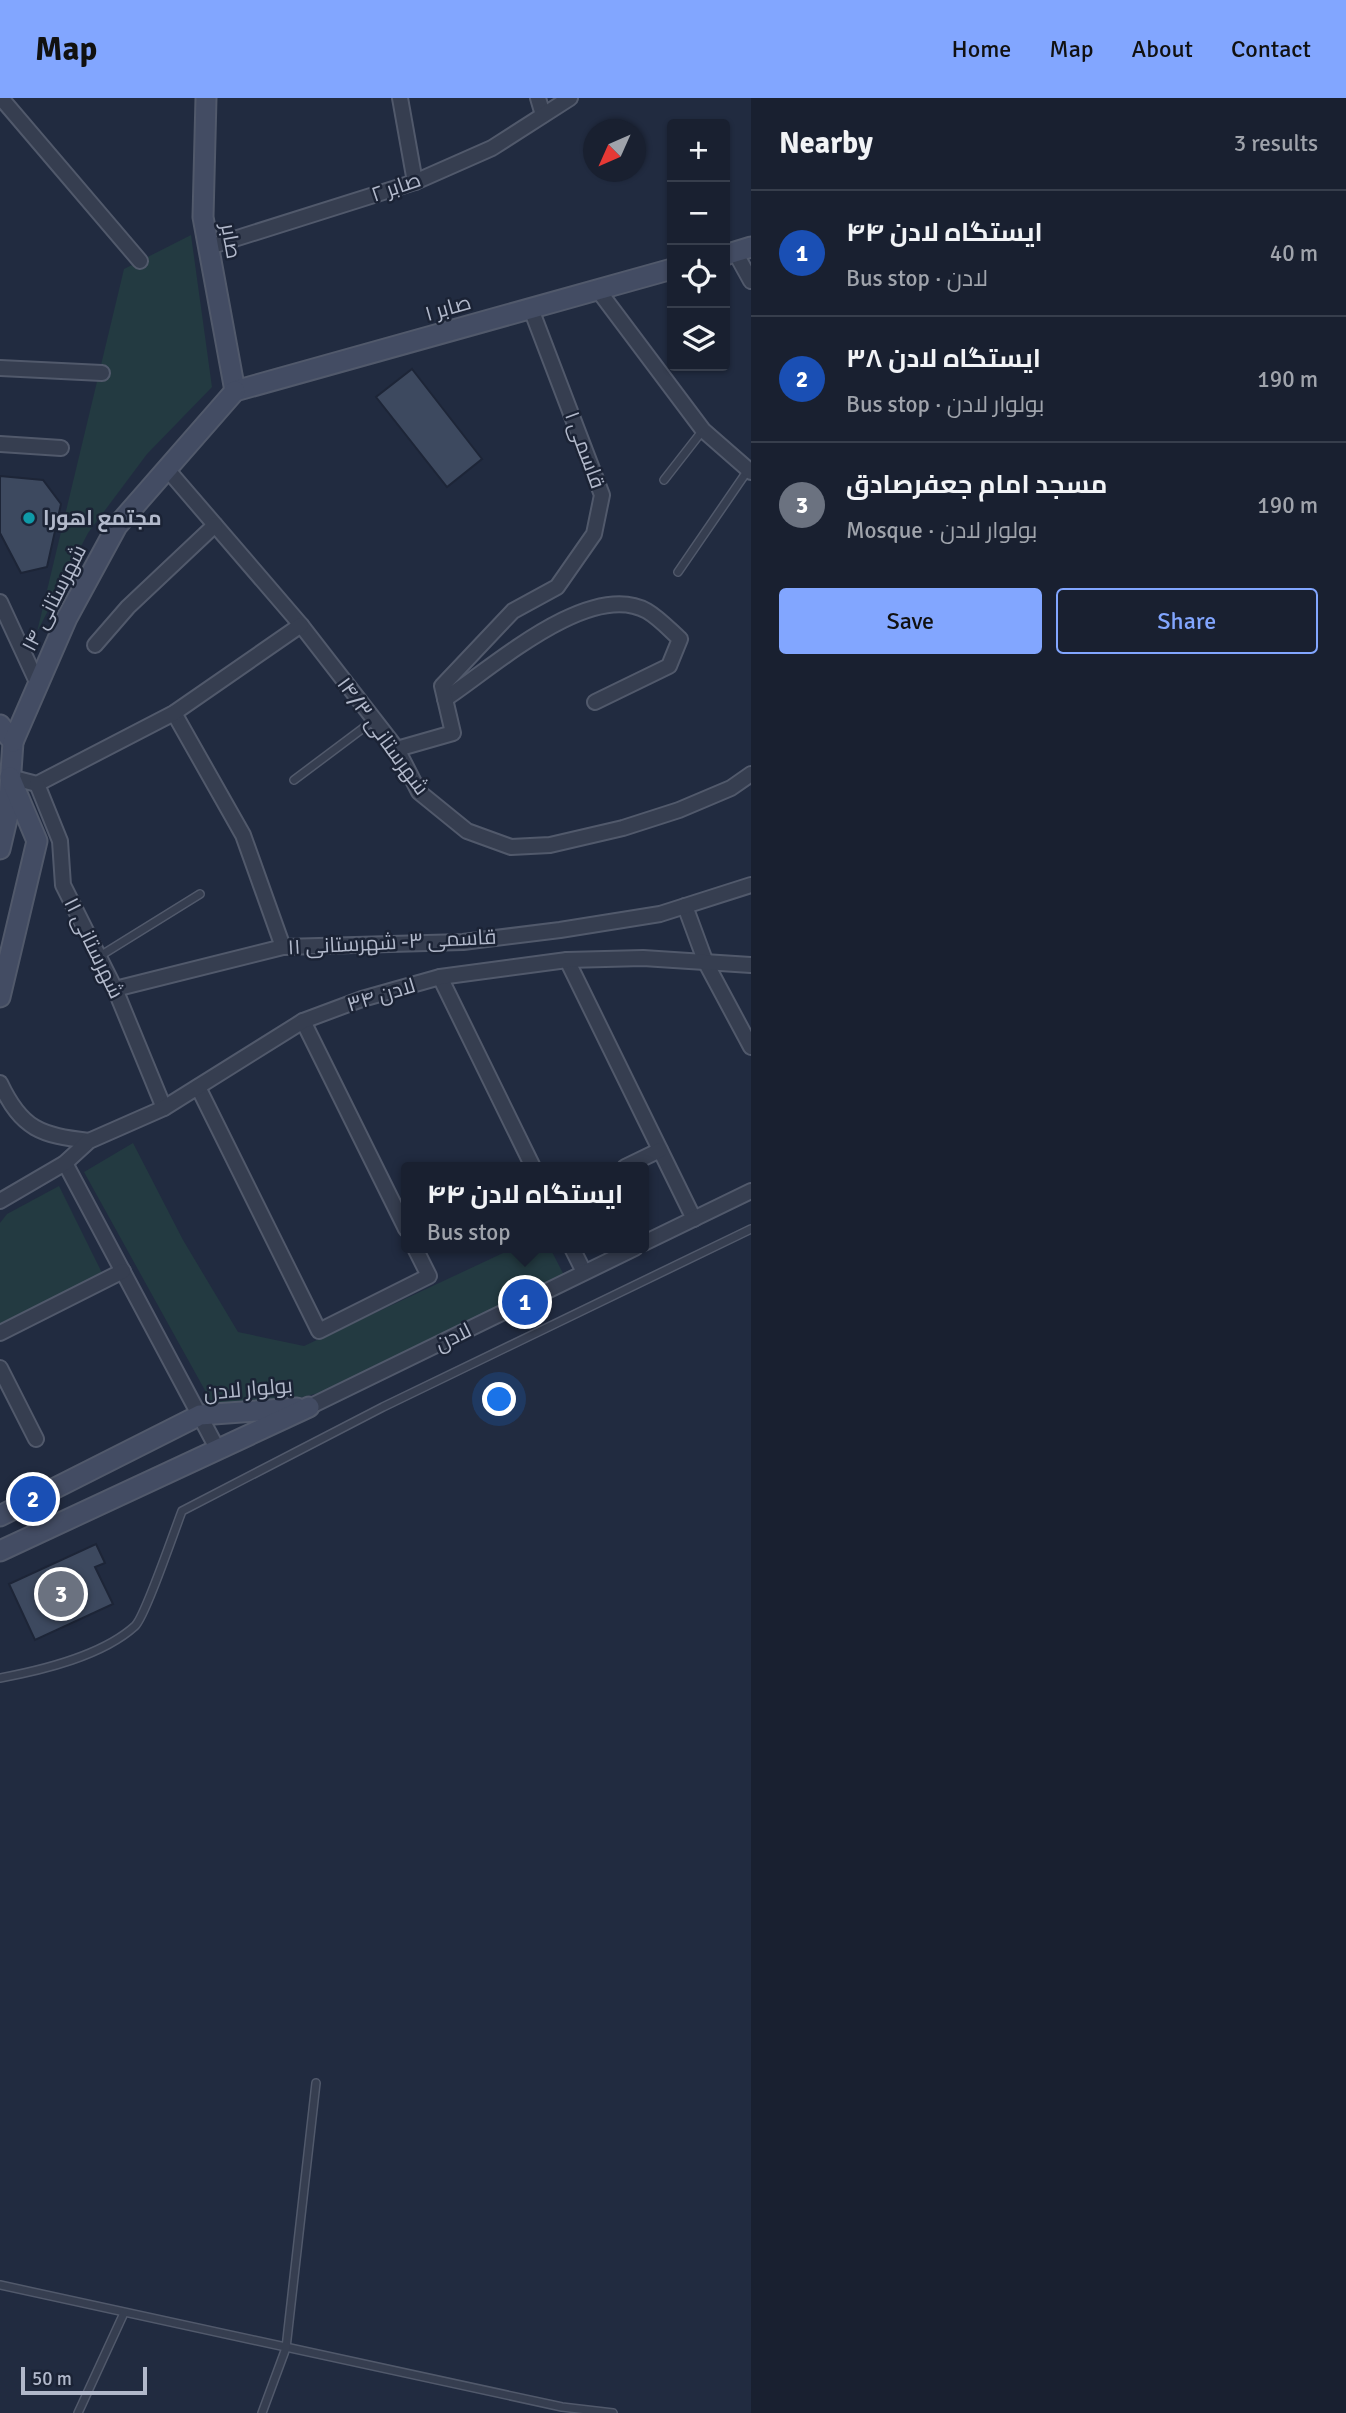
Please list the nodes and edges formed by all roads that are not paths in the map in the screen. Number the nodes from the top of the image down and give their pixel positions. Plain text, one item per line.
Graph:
1 (1, 98) edge
2 (206, 98) edge
3 (400, 98) edge
4 (538, 98) edge
5 (570, 98) edge
6 (543, 115) junction
7 (415, 182) junction
8 (209, 247) junction
9 (737, 251) edge
10 (140, 261) dead end
11 (667, 270) edge
12 (751, 281) edge
13 (598, 290) junction
14 (531, 309) junction
15 (0, 368) edge
16 (102, 373) dead end
17 (235, 391) junction
18 (702, 430) junction
19 (0, 444) edge
20 (61, 448) dead end
21 (748, 468) edge
22 (167, 469) junction
23 (664, 480) dead end
24 (215, 525) junction
25 (678, 572) dead end
26 (0, 602) edge
27 (301, 625) junction
28 (95, 645) dead end
29 (37, 682) junction
30 (445, 699) junction
31 (595, 702) dead end
32 (174, 713) junction
33 (374, 720) junction
34 (0, 725) edge
35 (13, 742) junction
36 (397, 749) junction
37 (751, 774) edge
38 (5, 779) edge
39 (294, 780) dead end
40 (37, 784) junction
41 (0, 849) edge
42 (751, 885) edge
43 (200, 894) dead end
44 (685, 906) junction
45 (283, 947) junction
46 (100, 956) junction
47 (567, 960) junction
48 (706, 963) junction
49 (751, 965) edge
50 (440, 977) junction
51 (115, 989) junction
52 (0, 997) edge
53 (303, 1021) junction
54 (751, 1047) edge
55 (0, 1083) edge
56 (198, 1087) junction
57 (164, 1108) junction
58 (89, 1142) junction
59 (660, 1150) junction
60 (531, 1162) edge
61 (635, 1162) edge
62 (65, 1163) junction
63 (751, 1191) edge
64 (0, 1201) edge
65 (401, 1219) edge
66 (694, 1219) junction
67 (751, 1229) edge
68 (649, 1242) edge
69 (418, 1253) edge
70 (574, 1253) edge
71 (624, 1253) edge
72 (123, 1271) junction
73 (584, 1272) junction
74 (0, 1333) edge
75 (0, 1368) edge
76 (309, 1407) junction
77 (200, 1415) junction
78 (36, 1439) dead end
79 (218, 1450) junction
80 (0, 1516) edge
81 (0, 1550) edge
82 (0, 1678) edge
83 (316, 2083) dead end
84 (0, 2285) edge
85 (124, 2314) junction
86 (286, 2348) junction
87 (78, 2413) edge
88 (262, 2413) edge
89 (613, 2413) edge

1 - 10 street
2 - 8 street, صابر
3 - 7 street
4 - 6 street
5 - 6 street, صابر ۲
6 - 7 street, صابر ۲
7 - 8 street, صابر ۲
8 - 17 street, صابر
9 - 12 street
11 - 13 street, صابر ۱
13 - 14 street, صابر ۱
13 - 18 street
14 - 17 street, صابر ۱
14 - 30 street, قاسمی ۱
15 - 16 street
17 - 22 street, شهرستانی ۱۴
18 - 21 street
18 - 23 lane
19 - 20 street
21 - 25 lane
22 - 24 street, شهرستانی ۱۴/۳
22 - 29 street, شهرستانی ۱۴
24 - 27 street, شهرستانی ۱۴/۳
24 - 28 street
26 - 29 street
27 - 32 street
27 - 33 street, شهرستانی ۱۴/۳
29 - 35 street, شهرستانی ۱۴
30 - 31 street
30 - 36 street
32 - 40 street
32 - 45 street
33 - 36 street, شهرستانی ۱۴/۳
33 - 39 lane
34 - 35 street
35 - 38 street, شهرستانی ۱۴
36 - 37 street, شهرستانی ۱۴/۳
38 - 40 street
38 - 41 street, شهرستانی ۱۴
38 - 52 street
40 - 46 street, شهرستانی ۱۱
42 - 44 street, قاسمی ۳- شهرستانی ۱۱
43 - 46 lane
44 - 45 street, قاسمی ۳- شهرستانی ۱۱
44 - 48 street
45 - 51 street, قاسمی ۳- شهرستانی ۱۱
46 - 51 street, شهرستانی ۱۱
47 - 48 street, لادن ۳۴
47 - 50 street, لادن ۳۴
47 - 59 street
48 - 49 street, لادن ۳۴
48 - 54 street
50 - 53 street, لادن ۳۴
50 - 60 street
51 - 57 street, شهرستانی ۱۱
53 - 56 street, لادن ۳۴
53 - 65 street
55 - 58 street
56 - 57 street, لادن ۳۴
56 - 69 street
57 - 58 street, لادن ۳۴
58 - 62 street, لادن ۳۴
59 - 61 street
59 - 66 street
62 - 64 street, لادن ۳۴
62 - 72 street
63 - 66 street
66 - 68 street
67 - 82 lane
70 - 73 street
71 - 73 street, لادن
72 - 74 street
72 - 77 street
73 - 76 street, لادن
75 - 78 street
76 - 77 street, بولوار لادن
76 - 79 street, بولوار لادن
77 - 79 street
77 - 80 street, بولوار لادن
79 - 81 street, بولوار لادن
83 - 86 lane
84 - 85 lane
85 - 86 lane
85 - 87 lane
86 - 88 lane
86 - 89 lane

